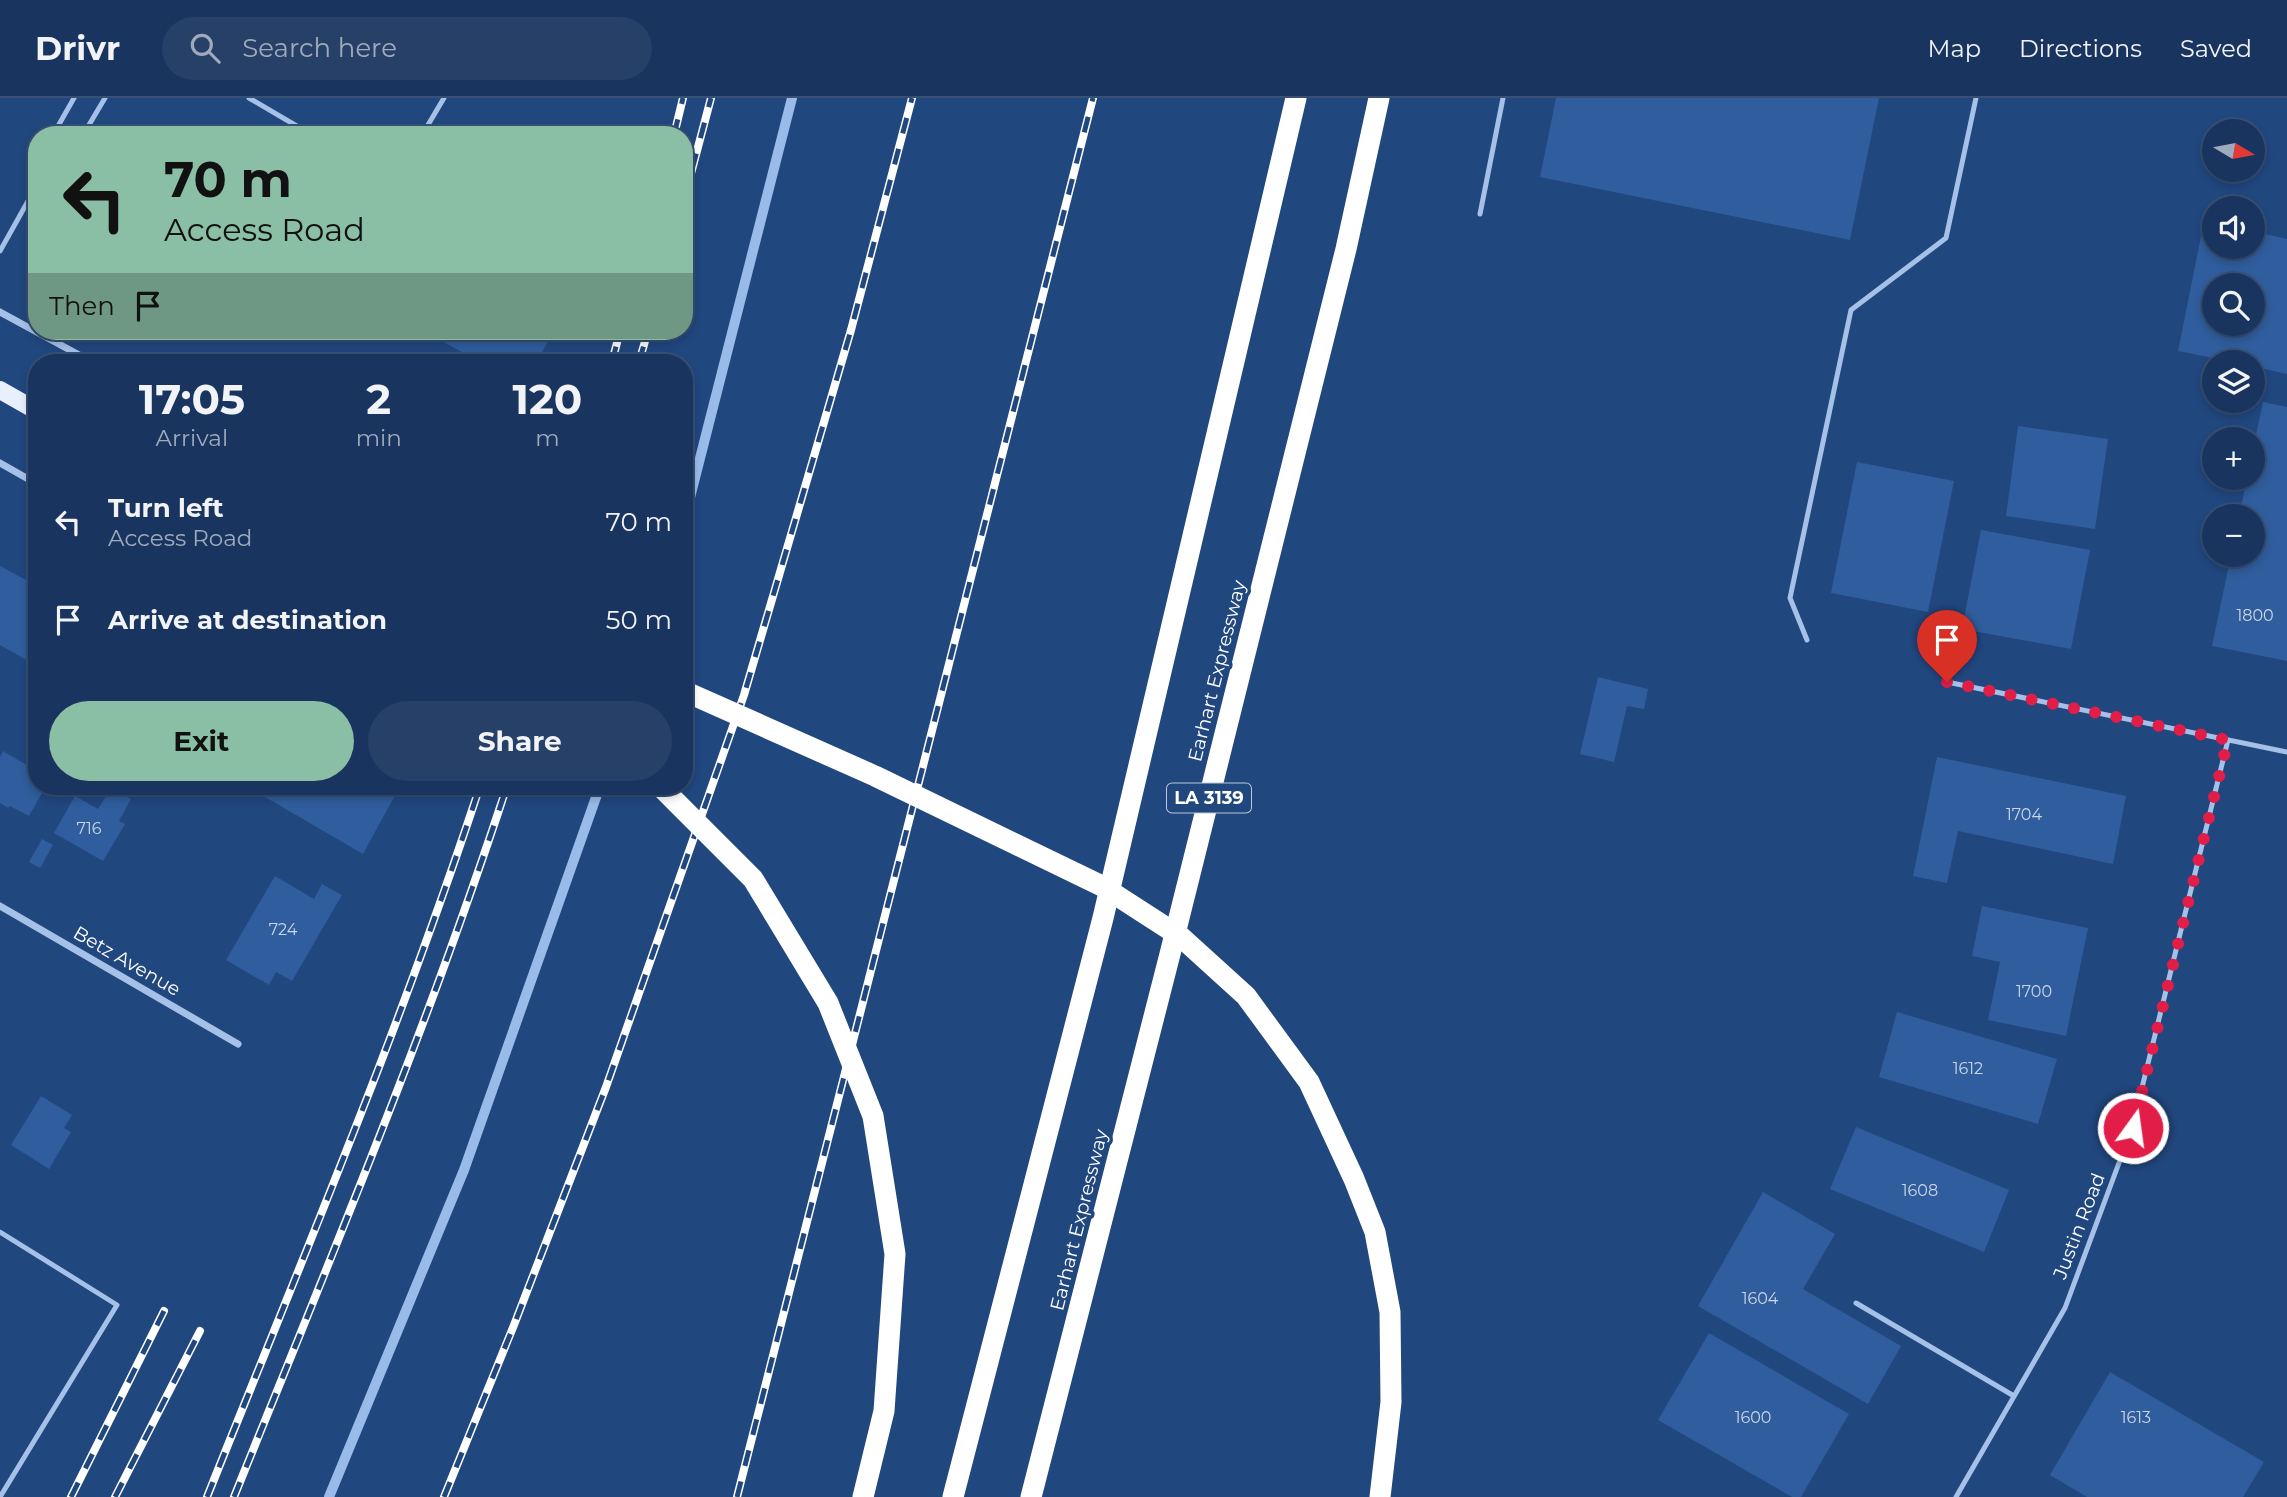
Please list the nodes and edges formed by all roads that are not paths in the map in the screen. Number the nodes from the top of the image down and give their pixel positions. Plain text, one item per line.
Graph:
1 (74, 98) edge
2 (105, 98) edge
3 (249, 98) edge
4 (444, 98) edge
5 (1296, 98) edge
6 (1379, 98) edge
7 (1503, 98) edge
8 (1976, 98) edge
9 (58, 126) edge
10 (88, 126) edge
11 (297, 126) edge
12 (427, 126) edge
13 (28, 201) edge
14 (1480, 214) dead end
15 (0, 251) edge
16 (0, 312) edge
17 (28, 327) edge
18 (52, 340) edge
19 (77, 354) edge
20 (0, 390) edge
21 (28, 406) edge
22 (0, 463) edge
23 (28, 479) edge
24 (1807, 640) dead end
25 (1947, 682) dead end
26 (693, 695) edge
27 (2228, 740) junction
28 (2287, 752) edge
29 (669, 795) edge
30 (0, 906) edge
31 (238, 1044) dead end
32 (0, 1232) edge
33 (1856, 1303) dead end
34 (2014, 1396) junction
35 (0, 1497) edge
36 (863, 1497) edge
37 (953, 1497) edge
38 (1031, 1497) edge
39 (1380, 1497) edge
40 (1956, 1497) edge

1 - 9 lane
2 - 10 lane
3 - 11 lane
4 - 12 lane
5 - 37 highway
6 - 38 highway, Earhart Expressway / LA 3139
7 - 14 lane
8 - 24 lane
13 - 15 lane
16 - 17 street
18 - 19 street
20 - 21 main road
22 - 23 street
25 - 27 lane
26 - 39 highway, bridge
27 - 28 lane
27 - 34 lane, Justin Road
29 - 36 highway, bridge
30 - 31 street, Betz Avenue
32 - 35 lane
33 - 34 lane
34 - 40 lane, Justin Road

